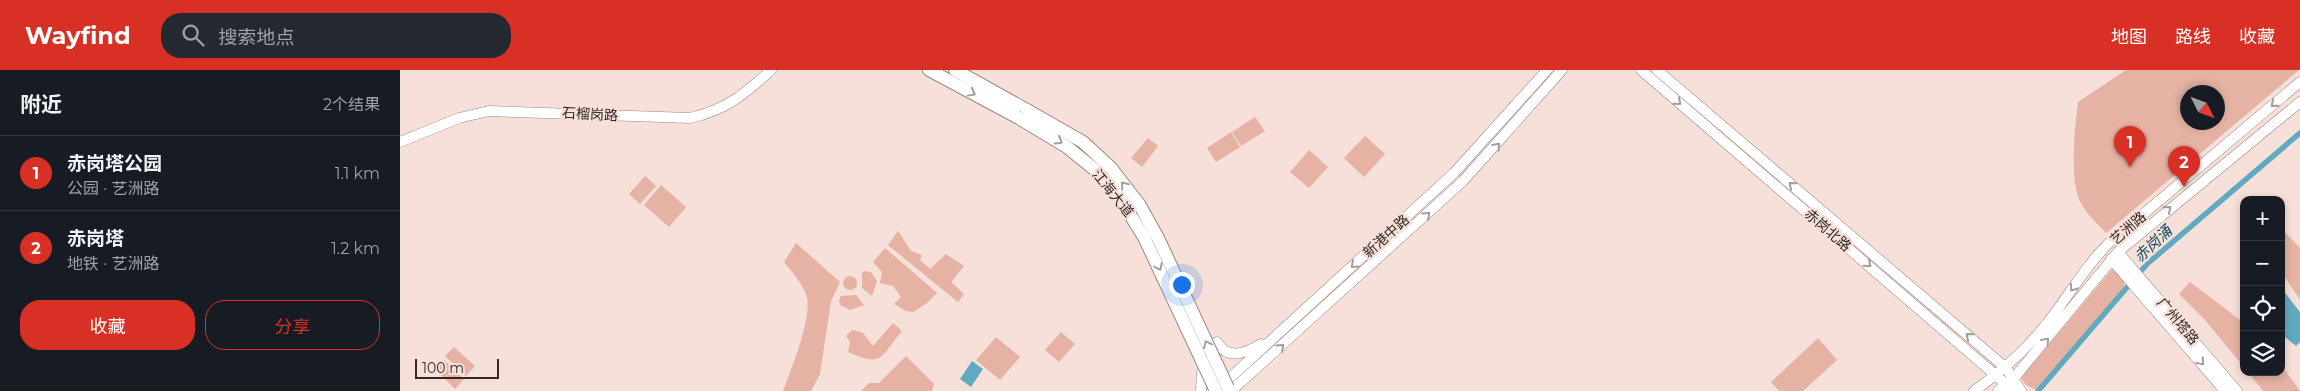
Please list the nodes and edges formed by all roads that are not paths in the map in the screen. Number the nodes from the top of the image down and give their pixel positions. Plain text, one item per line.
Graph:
1 (771, 70) edge
2 (929, 70) edge
3 (955, 70) edge
4 (1547, 70) edge
5 (1562, 70) edge
6 (1641, 70) edge
7 (1657, 70) edge
8 (2300, 82) edge
9 (2300, 102) edge
10 (1022, 114) junction
11 (400, 142) edge
12 (1454, 173) junction
13 (1463, 181) junction
14 (1439, 188) junction
15 (1447, 196) junction
16 (2114, 256) junction
17 (1282, 330) junction
18 (1217, 342) dead end
19 (1248, 362) junction
20 (2006, 368) junction
21 (1255, 370) junction
22 (1202, 372) dead end
23 (1998, 375) junction
24 (2008, 386) edge
25 (1224, 390) edge
26 (1201, 391) edge
27 (1974, 391) edge
28 (2021, 391) edge
29 (2225, 391) edge
30 (2236, 391) edge

1 - 11 main road, 石榴岗路
2 -> 10 highway, 江海大道
3 - 10 highway, 江海大道
4 - 12 main road, 新港中路
13 -> 5 main road, 新港中路
6 -> 23 main road, 赤岗北路
20 -> 7 main road, 赤岗北路
8 -> 20 main road, 艺洲路
16 -> 9 main road, 艺洲路
10 - 25 highway, 江海大道, bridge
12 - 13 main road
12 - 14 main road, 新港中路
13 - 15 main road, 新港中路
14 - 15 main road
14 -> 17 main road, 新港中路
21 -> 15 main road, 新港中路
24 -> 16 main road, 艺洲路
16 -> 29 main road, 广州塔路
16 - 30 main road, 广州塔路
17 - 18 main road
17 - 19 main road, 新港中路
19 - 21 main road
19 - 25 main road, 新港中路
20 - 23 main road, 艺洲路
20 - 24 main road, 赤岗北路
21 - 25 main road, 新港中路
22 - 26 main road
23 - 24 main road, 赤岗北路
23 - 27 main road, 艺洲路
24 - 28 main road, 赤岗北路

